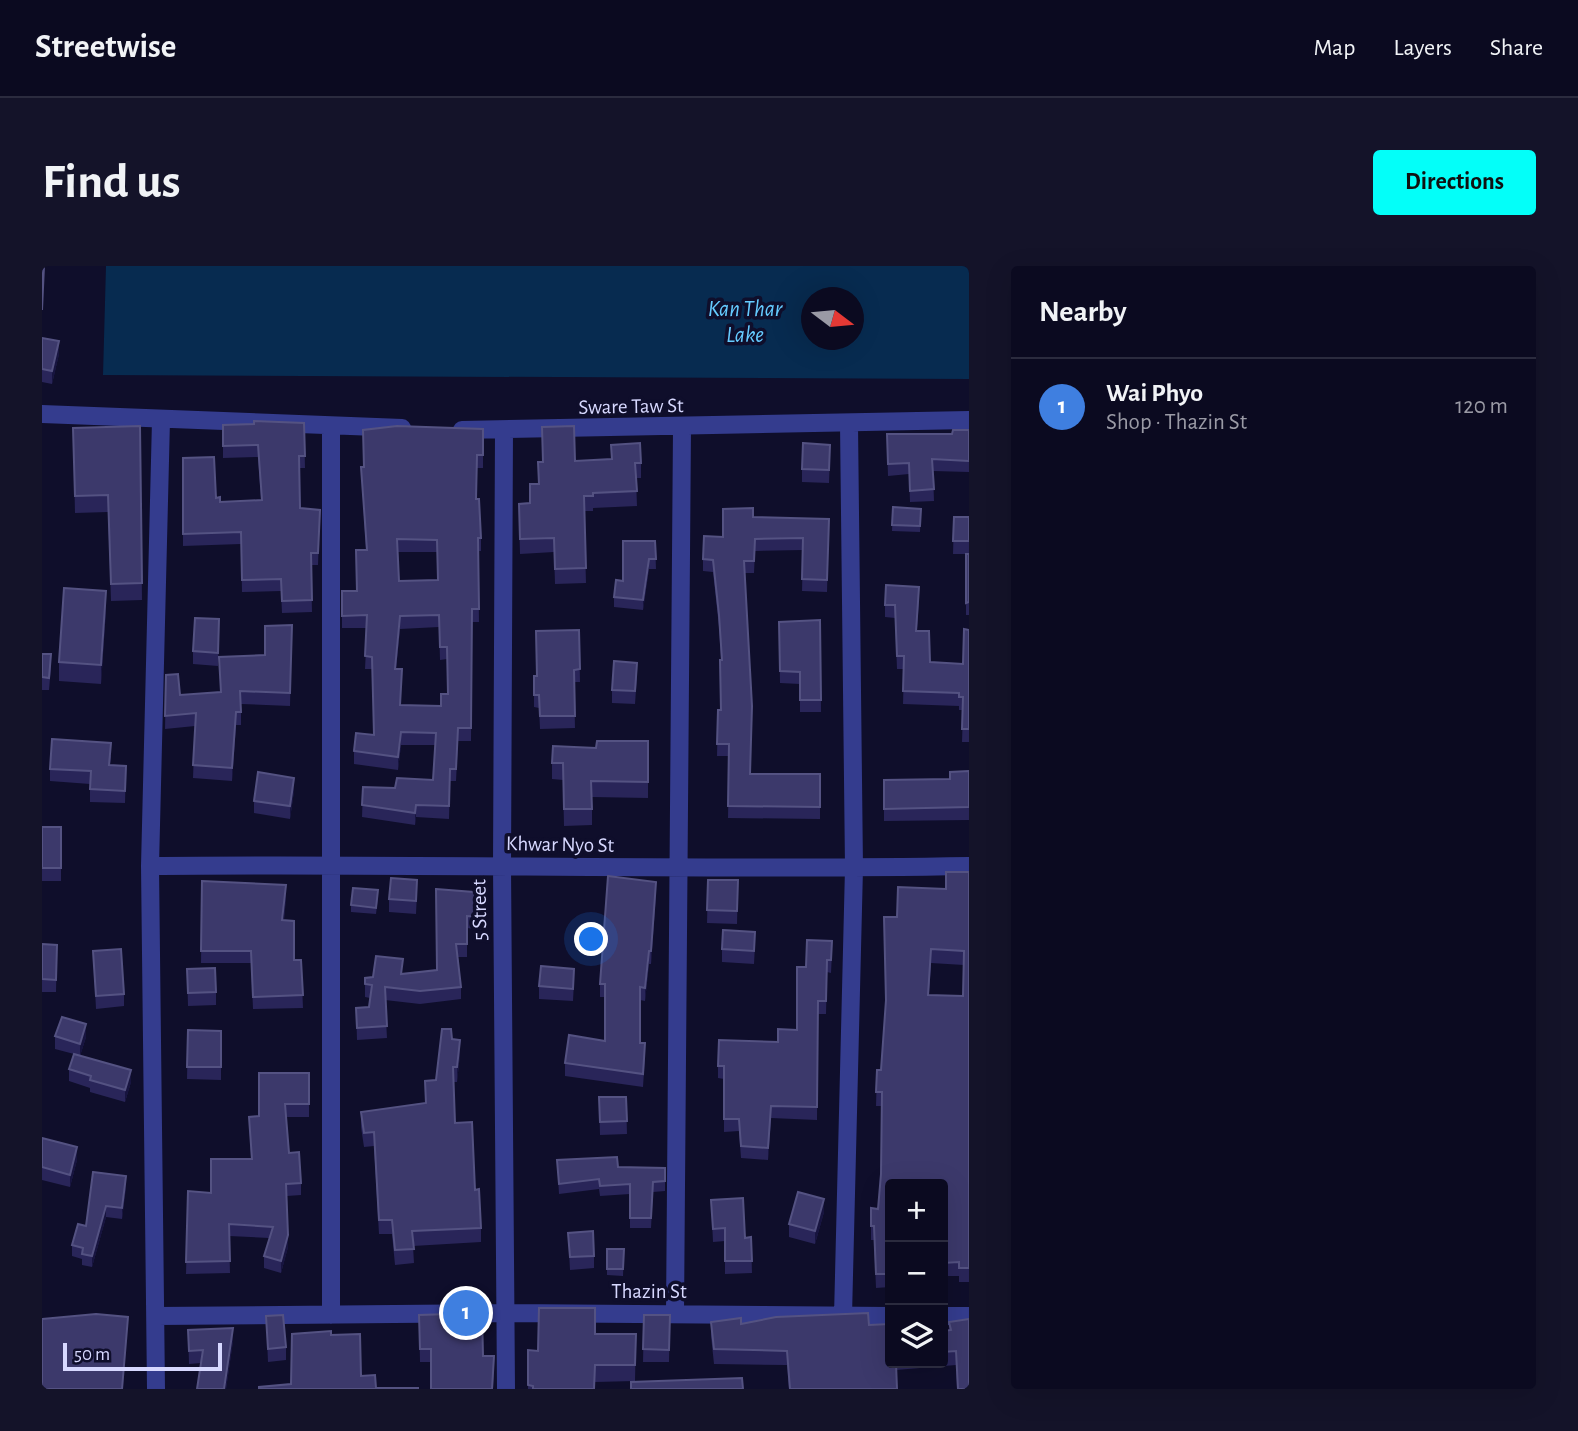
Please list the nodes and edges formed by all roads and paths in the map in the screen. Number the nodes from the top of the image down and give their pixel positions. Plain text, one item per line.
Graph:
1 (42, 414) edge
2 (162, 420) junction
3 (969, 421) edge
4 (849, 424) junction
5 (331, 427) junction
6 (682, 428) junction
7 (504, 431) junction
8 (329, 864) junction
9 (150, 866) junction
10 (502, 866) junction
11 (969, 866) edge
12 (853, 868) junction
13 (678, 869) junction
14 (506, 1313) junction
15 (676, 1313) junction
16 (331, 1315) junction
17 (156, 1316) junction
18 (843, 1316) junction
19 (885, 1316) edge
20 (948, 1316) edge
21 (969, 1316) edge
22 (156, 1389) edge
23 (506, 1389) edge

1 - 2 street, Sware Taw St
2 - 5 street, Sware Taw St
2 - 9 street
3 - 4 street, Sware Taw St
4 - 6 street, Sware Taw St
4 - 12 street
5 - 7 street, Sware Taw St
5 - 8 street
6 - 7 street, Sware Taw St
6 - 13 street
7 - 10 street, 5 Street
8 - 9 street, Khwar Nyo St
8 - 10 street, Khwar Nyo St
8 - 16 street
9 - 17 street
10 - 13 street, Khwar Nyo St
10 - 14 street, 5 Street
11 - 12 street, Khwar Nyo St
12 - 13 street, Khwar Nyo St
12 - 18 street
13 - 15 street
14 - 15 street, Thazin St
14 - 16 street, Thazin St
14 - 23 street, 5 Street
15 - 18 street, Thazin St
16 - 17 street, Thazin St
17 - 22 street
18 - 19 street, Thazin St
20 - 21 street

